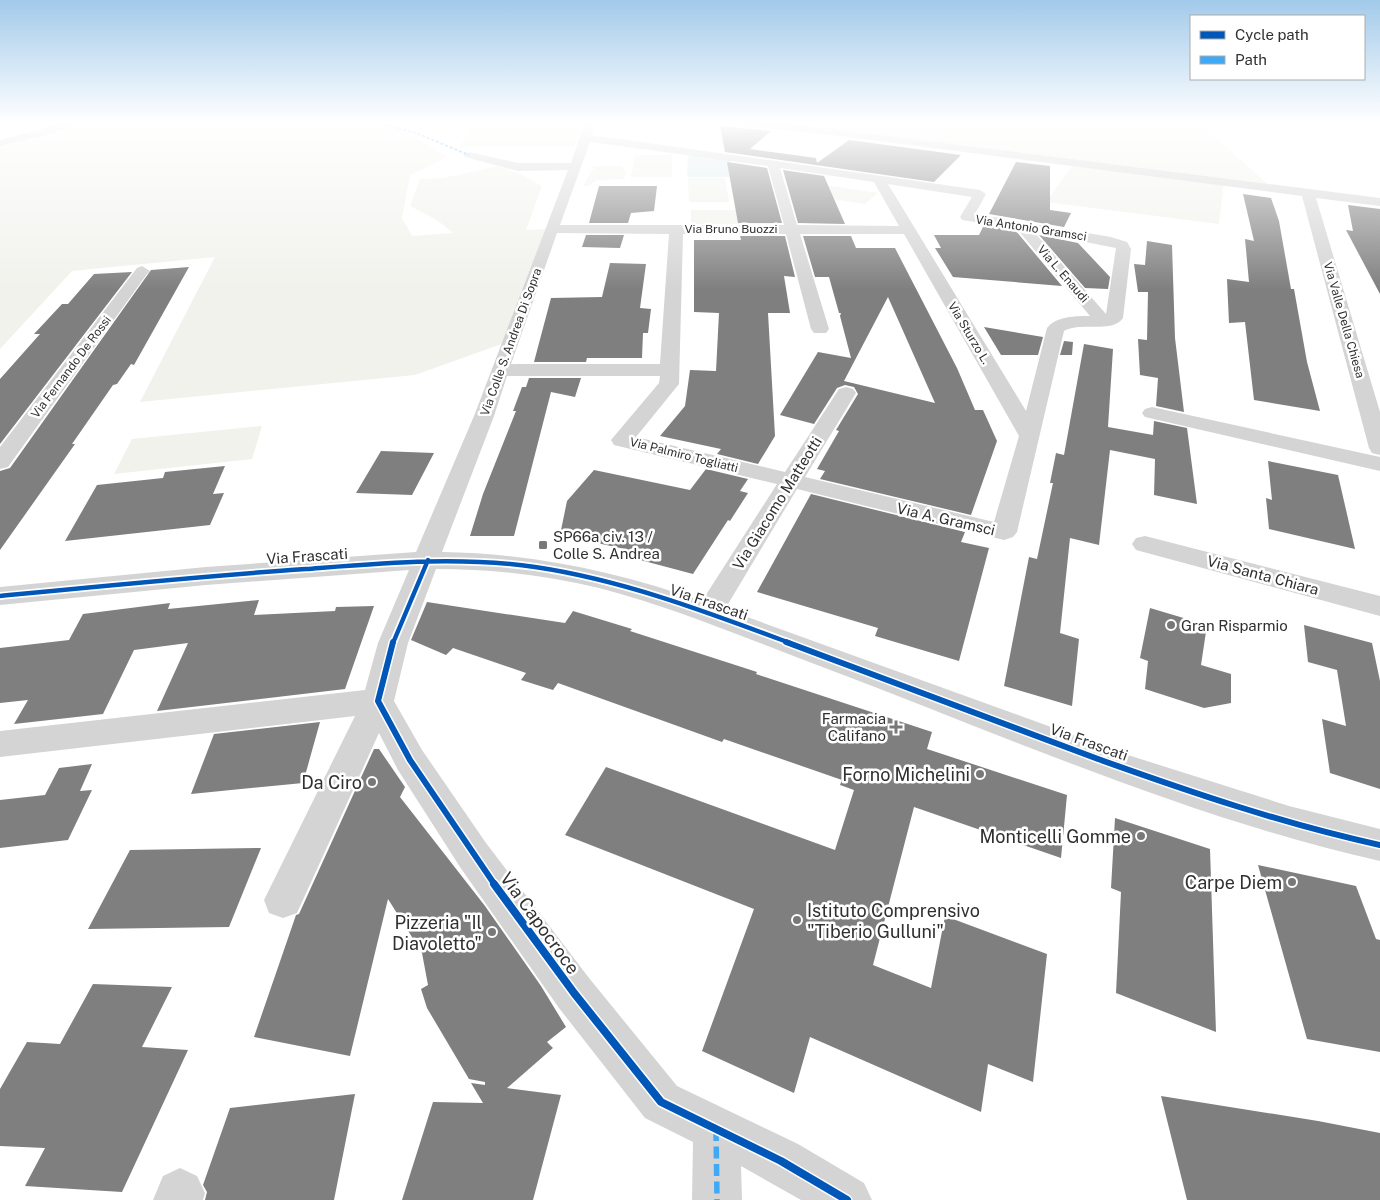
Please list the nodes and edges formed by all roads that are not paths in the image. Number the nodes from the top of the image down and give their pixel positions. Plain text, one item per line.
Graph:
1 (539, 178) edge
2 (565, 178) edge
3 (777, 178) edge
4 (866, 178) edge
5 (1192, 178) edge
6 (879, 180) junction
7 (556, 187) junction
8 (1308, 193) junction
9 (1380, 202) edge
10 (1022, 227) junction
11 (553, 229) junction
12 (793, 229) junction
13 (676, 230) junction
14 (909, 230) junction
15 (142, 271) dead end
16 (1104, 322) junction
17 (820, 329) dead end
18 (499, 370) junction
19 (671, 370) junction
20 (846, 393) dead end
21 (1152, 413) dead end
22 (1030, 436) junction
23 (1380, 448) edge
24 (0, 462) edge
25 (1380, 464) edge
26 (791, 482) junction
27 (1145, 544) dead end
28 (428, 560) junction
29 (0, 596) edge
30 (1380, 606) edge
31 (708, 613) junction
32 (378, 701) junction
33 (0, 744) edge
34 (1380, 845) edge
35 (283, 900) dead end
36 (716, 1129) junction
37 (717, 1200) edge
38 (847, 1200) edge

1 - 7 street
2 - 7 street, Via Colle S. Andrea Di Sopra
3 - 12 street
4 - 6 street, Via Antonio Gramsci
5 - 8 street
6 - 10 street, Via Antonio Gramsci
6 - 14 street, Via Sturzo L.
7 - 11 street, Via Colle S. Andrea Di Sopra
8 - 9 street
8 - 23 street, Via Valle Della Chiesa
10 - 16 street, Via L. Enaudi
10 - 16 street, Via Antonio Gramsci
11 - 13 street, Via Bruno Buozzi
11 - 18 street, Via Colle S. Andrea Di Sopra
12 - 13 street, Via Bruno Buozzi
12 - 14 street, Via Bruno Buozzi
12 - 17 street
13 - 19 street, Via Palmiro Togliatti
14 - 22 street, Via Sturzo L.
15 - 24 street, Via Fernando De Rossi
16 - 22 street
18 - 19 street
18 - 28 street, Via Colle S. Andrea Di Sopra
19 - 26 street, Via Palmiro Togliatti
20 - 26 street, Via Giacomo Matteotti
21 - 25 street
22 - 26 street, Via A. Gramsci
26 - 31 street, Via Giacomo Matteotti
27 - 30 street, Via Santa Chiara
28 - 29 street, Via Frascati
28 - 31 street, Via Frascati
28 - 32 street
31 - 34 street, Via Frascati
32 - 33 street
32 - 35 street
32 - 36 street, Via Capocroce
36 - 37 street
36 - 38 street, Via Capocroce

